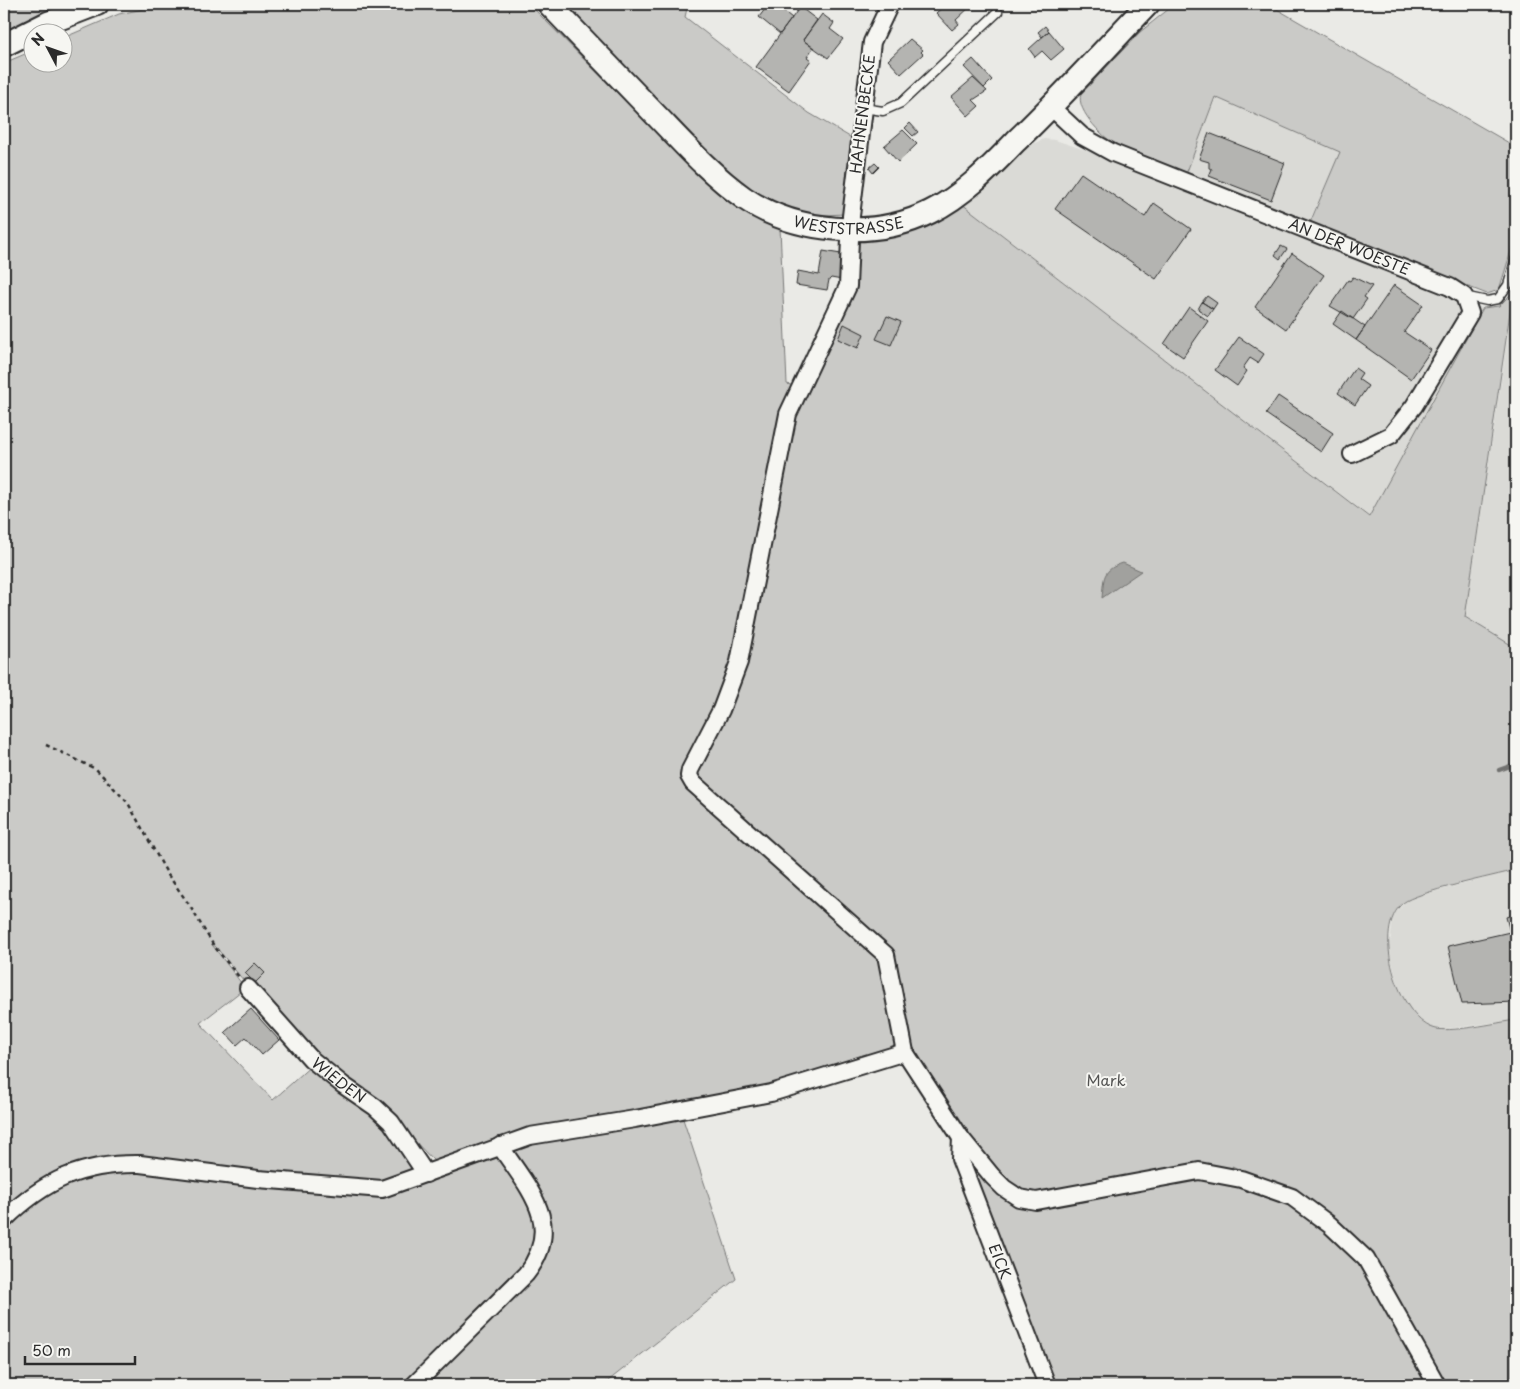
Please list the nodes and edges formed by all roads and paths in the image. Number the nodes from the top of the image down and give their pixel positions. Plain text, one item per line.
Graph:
1 (97, 4) edge
2 (549, 4) edge
3 (890, 4) edge
4 (1148, 4) edge
5 (998, 12) dead end
6 (4, 45) edge
7 (1051, 107) junction
8 (864, 108) junction
9 (851, 229) junction
10 (1516, 258) edge
11 (1464, 296) junction
12 (1352, 454) dead end
13 (46, 745) dead end
14 (248, 988) joint
15 (905, 1052) junction
16 (961, 1138) junction
17 (500, 1146) junction
18 (426, 1174) junction
19 (4, 1220) edge
20 (414, 1385) edge
21 (1048, 1385) edge
22 (1436, 1385) edge

1 - 6 main road
2 - 9 main road, WESTSTRASSE
3 - 8 street, HAHNENBECKE
4 - 7 main road, WESTSTRASSE
5 - 8 lane
7 - 9 main road, WESTSTRASSE
7 - 11 street, AN DER WOESTE
8 - 9 street, HAHNENBECKE
9 - 15 street, HAHNENBECKE
10 - 11 lane
11 - 12 street
13 - 14 path
14 - 18 street, WIEDEN
15 - 16 street
15 - 17 street
16 - 21 street, EICK
16 - 22 street
17 - 18 street
17 - 20 street
18 - 19 street

